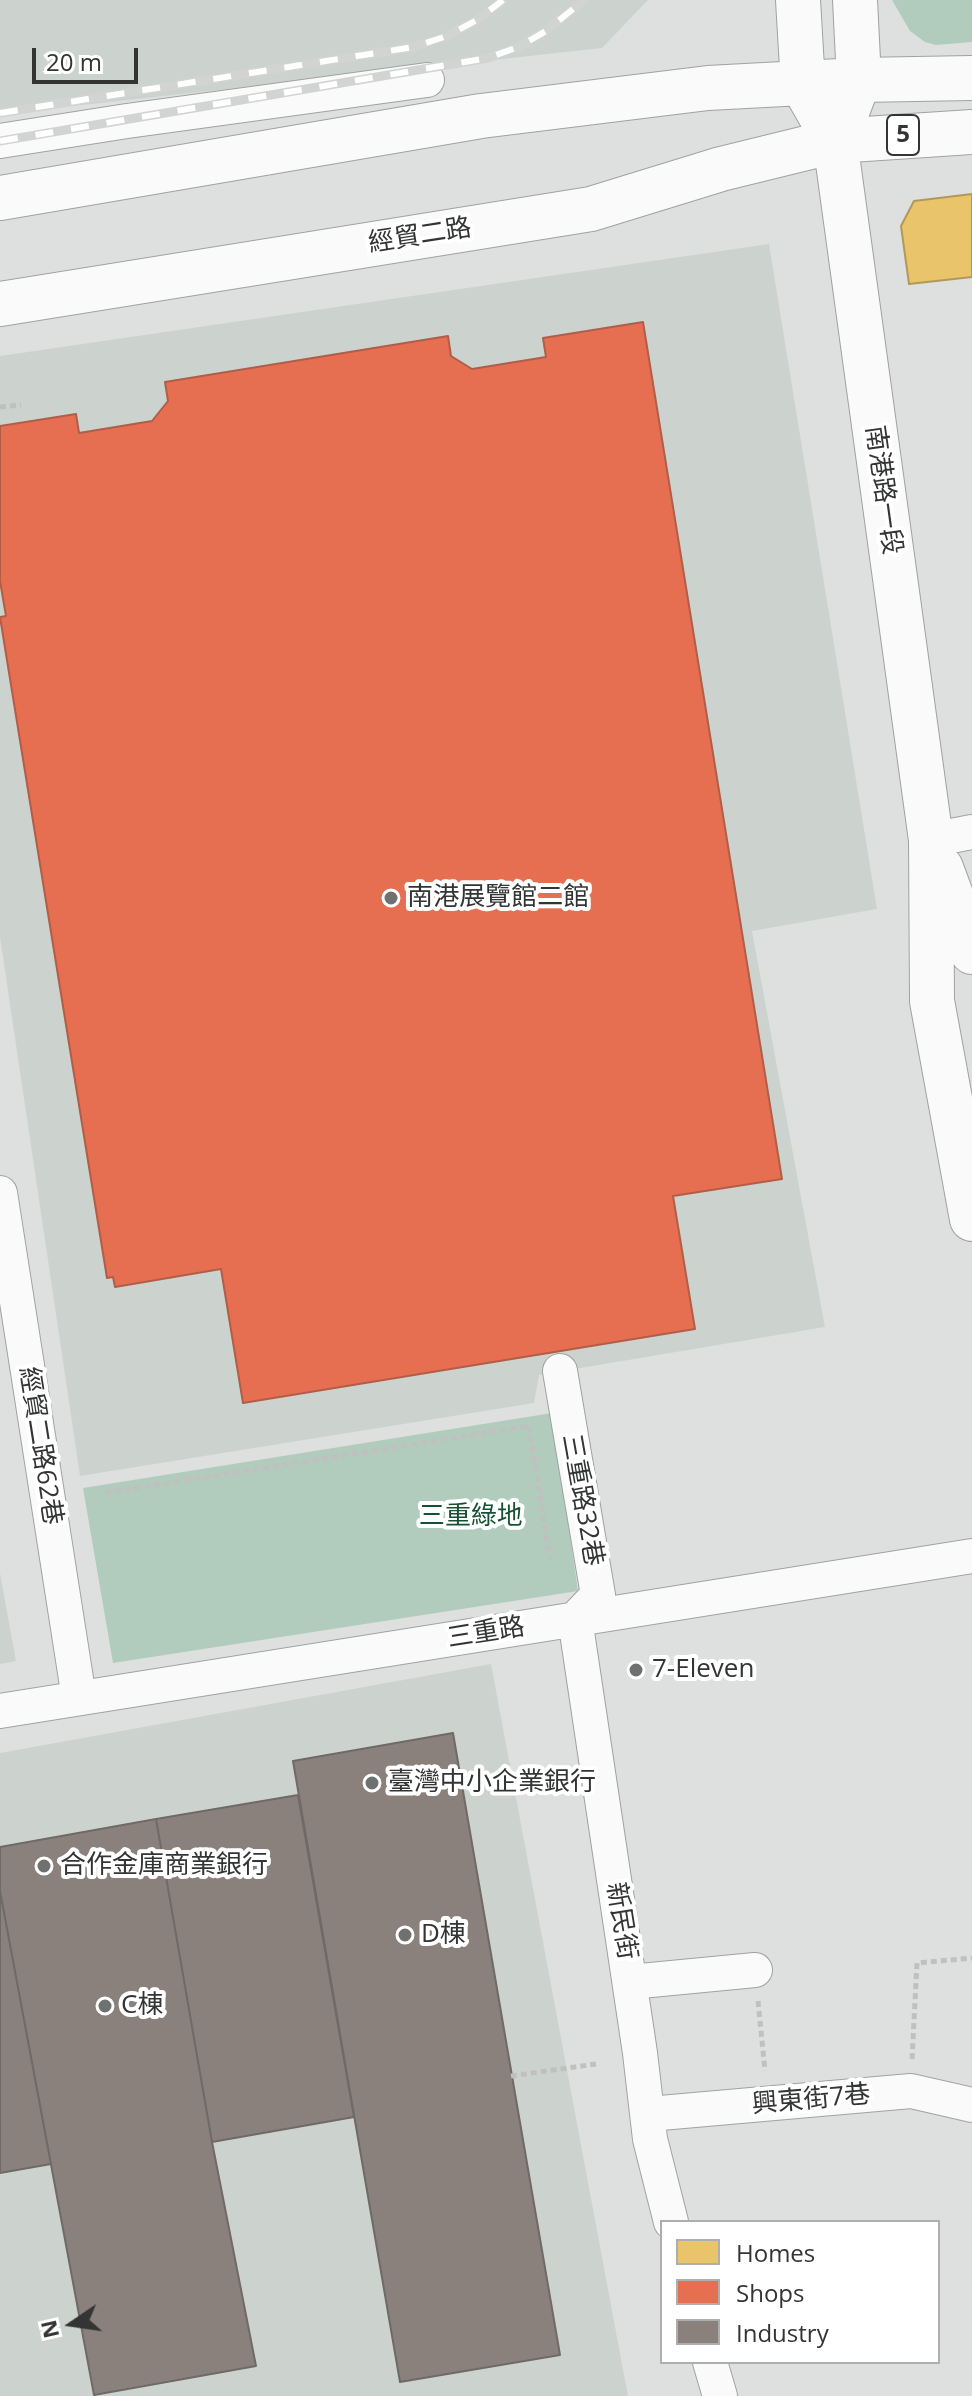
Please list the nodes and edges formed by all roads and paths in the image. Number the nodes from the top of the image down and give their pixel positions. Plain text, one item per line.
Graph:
1 (798, 0) edge
2 (855, 0) edge
3 (972, 78) edge
4 (427, 80) dead end
5 (859, 80) junction
6 (803, 85) junction
7 (972, 132) edge
8 (0, 141) edge
9 (835, 141) junction
10 (0, 198) edge
11 (0, 304) edge
12 (21, 405) dead end
13 (0, 407) edge
14 (952, 836) edge
15 (972, 952) edge
16 (0, 1193) edge
17 (972, 1219) edge
18 (560, 1371) dead end
19 (105, 1493) dead end
20 (972, 1556) edge
21 (550, 1560) dead end
22 (575, 1619) junction
23 (79, 1698) junction
24 (0, 1711) edge
25 (972, 1958) edge
26 (755, 1970) joint
27 (630, 1982) junction
28 (596, 2064) dead end
29 (511, 2076) dead end
30 (911, 2091) junction
31 (768, 2104) junction
32 (972, 2105) edge
33 (649, 2114) junction
34 (670, 2220) edge
35 (711, 2364) edge
36 (720, 2396) edge

1 - 6 main road, 南港路一段
2 - 5 main road, 南港路一段
3 - 5 main road, 5
4 - 8 street
5 - 6 main road
5 - 9 main road, 南港路一段
6 - 9 main road, 南港路一段
6 - 10 main road
7 - 9 main road, 5
9 - 11 main road, 經貿二路
9 - 14 main road, 南港路一段
12 - 13 path
14 - 15 main road, 南港路一段
14 - 17 main road, 南港路一段
16 - 23 street, 經貿二路62巷
18 - 22 street, 三重路32巷
19 - 21 path
20 - 22 street, 三重路
22 - 23 street, 三重路
22 - 27 street, 新民街
23 - 24 street, 三重路
25 - 30 path
26 - 27 street
26 - 31 path
27 - 33 street, 新民街
28 - 29 path
30 - 31 street, 興東街7巷
30 - 32 street, 興東街7巷
31 - 33 street, 興東街7巷
33 - 34 street, 新民街
35 - 36 street

